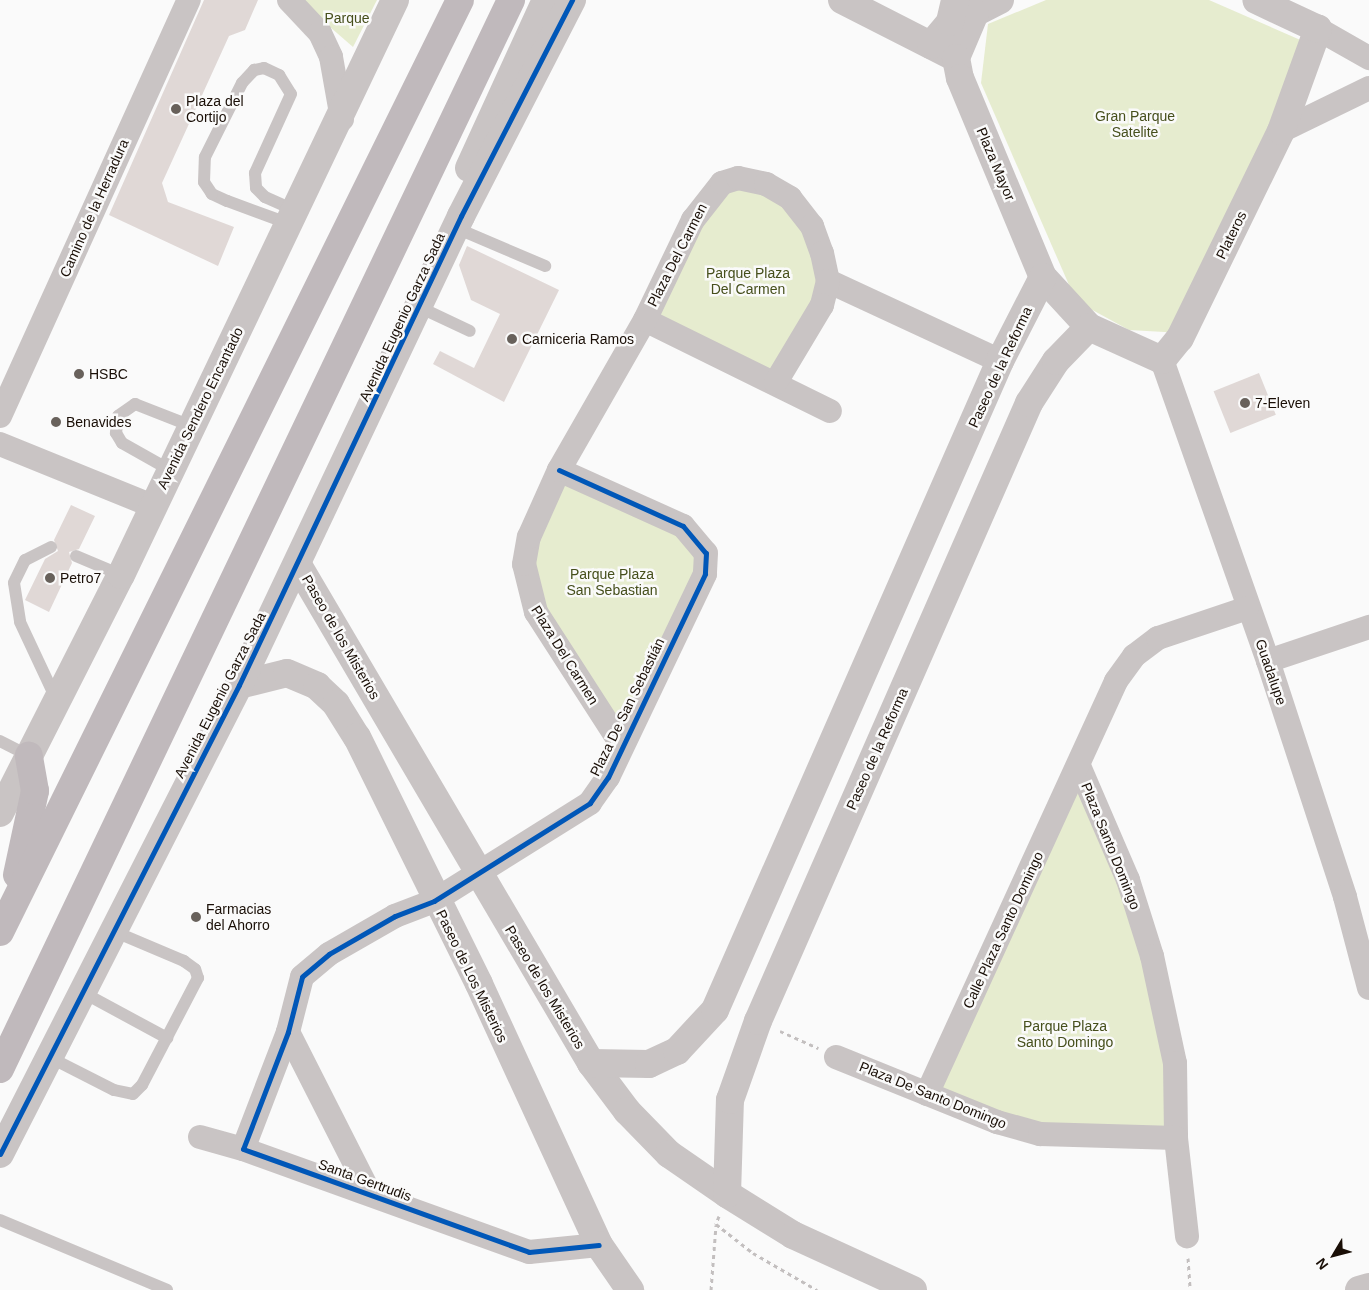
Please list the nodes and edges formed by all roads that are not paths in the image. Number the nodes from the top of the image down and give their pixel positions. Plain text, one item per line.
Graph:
1 (189, 0) edge
2 (289, 0) edge
3 (395, 0) edge
4 (413, 0) edge
5 (460, 0) edge
6 (511, 0) edge
7 (546, 0) edge
8 (572, 0) edge
9 (842, 0) edge
10 (955, 0) edge
11 (1256, 0) edge
12 (987, 2) edge
13 (1318, 29) junction
14 (931, 45) junction
15 (956, 58) junction
16 (1369, 58) edge
17 (1369, 88) edge
18 (342, 119) junction
19 (1281, 131) junction
20 (294, 218) junction
21 (459, 222) junction
22 (545, 266) dead end
23 (1043, 277) junction
24 (828, 281) junction
25 (419, 307) junction
26 (645, 320) junction
27 (1089, 327) junction
28 (470, 331) dead end
29 (1162, 360) junction
30 (1000, 361) junction
31 (776, 382) junction
32 (830, 411) dead end
33 (0, 416) edge
34 (191, 426) junction
35 (0, 444) edge
36 (170, 470) junction
37 (558, 470) junction
38 (152, 506) junction
39 (50, 547) dead end
40 (76, 556) dead end
41 (298, 565) junction
42 (121, 576) junction
43 (1247, 608) junction
44 (1369, 627) edge
45 (1268, 661) junction
46 (239, 685) junction
47 (58, 703) junction
48 (0, 741) edge
49 (621, 744) junction
50 (29, 756) junction
51 (1079, 766) junction
52 (0, 813) edge
53 (479, 874) junction
54 (434, 901) junction
55 (0, 931) edge
56 (113, 931) junction
57 (1369, 988) edge
58 (82, 992) junction
59 (288, 1032) junction
60 (167, 1038) junction
61 (836, 1056) road end
62 (49, 1058) junction
63 (591, 1063) junction
64 (0, 1069) edge
65 (928, 1094) junction
66 (200, 1137) dead end
67 (1176, 1138) junction
68 (243, 1149) junction
69 (0, 1154) edge
70 (369, 1192) junction
71 (726, 1194) junction
72 (0, 1220) edge
73 (1187, 1236) road end
74 (599, 1245) junction
75 (1369, 1288) edge
76 (167, 1290) edge
77 (630, 1290) edge
78 (913, 1290) edge
79 (1358, 1290) edge

1 - 33 street, Camino de la Herradura
2 - 18 street
3 - 18 street, Avenida Sendero Encantado
4 - 18 street
5 - 55 highway
6 - 64 highway
7 - 21 street
8 - 21 street, Avenida Eugenio Garza Sada
9 - 14 street
10 - 14 street
11 - 13 street
12 - 15 street
13 - 16 street
13 - 19 street, Plateros
14 - 15 street
15 - 23 street, Plaza Mayor
17 - 19 street
18 - 20 street, Avenida Sendero Encantado
19 - 29 street, Plateros
20 - 20 lane
20 - 34 street, Avenida Sendero Encantado
21 - 22 lane
21 - 25 street, Avenida Eugenio Garza Sada
23 - 27 street, Plaza Mayor
23 - 30 street, Paseo de la Reforma
24 - 26 street, Plaza Del Carmen
24 - 30 street
24 - 31 street
25 - 28 lane
25 - 41 street, Avenida Eugenio Garza Sada
26 - 31 street, Plaza Del Carmen
26 - 37 street, Plaza Del Carmen
27 - 29 street
27 - 71 street, Paseo de la Reforma
29 - 43 street, Guadalupe
30 - 63 street, Paseo de la Reforma
31 - 32 street, Plaza Del Carmen
34 - 36 street, Avenida Sendero Encantado
34 - 36 lane
35 - 38 street
36 - 38 street, Avenida Sendero Encantado
37 - 49 street, Plaza Del Carmen
37 - 49 street, Plaza De San Sebastián
38 - 42 street, Avenida Sendero Encantado
39 - 47 lane
40 - 42 lane
41 - 46 street, Avenida Eugenio Garza Sada
41 - 53 street, Paseo de los Misterios
42 - 47 street, Avenida Sendero Encantado
43 - 45 street, Guadalupe
43 - 51 street, Plaza Santo Domingo
44 - 45 street
45 - 57 street, Guadalupe
46 - 54 street, Paseo de Los Misterios
46 - 56 street, Avenida Eugenio Garza Sada
47 - 50 street, Avenida Sendero Encantado
48 - 50 lane
49 - 53 street, Plaza De San Sebastián
50 - 52 street, Avenida Sendero Encantado
50 - 55 highway
51 - 65 street, Calle Plaza Santo Domingo
51 - 67 street, Plaza Santo Domingo
53 - 54 street, Plaza De San Sebastián
53 - 63 street, Paseo de los Misterios
54 - 59 street, Plaza De San Sebastián
54 - 74 street, Paseo de Los Misterios
56 - 58 street, Avenida Eugenio Garza Sada
56 - 60 lane
58 - 60 lane
58 - 62 street, Avenida Eugenio Garza Sada
59 - 68 street
59 - 70 street
60 - 62 lane
61 - 65 street, Plaza De Santo Domingo
62 - 69 street, Avenida Eugenio Garza Sada
63 - 71 street, Paseo de los Misterios
65 - 67 street, Plaza De Santo Domingo
66 - 68 street, Santa Gertrudis
67 - 73 street, Plaza Santo Domingo
68 - 70 street, Santa Gertrudis
70 - 74 street, Santa Gertrudis
71 - 78 street, Paseo de los Misterios
72 - 76 lane
74 - 77 street, Paseo de Los Misterios
75 - 79 street

